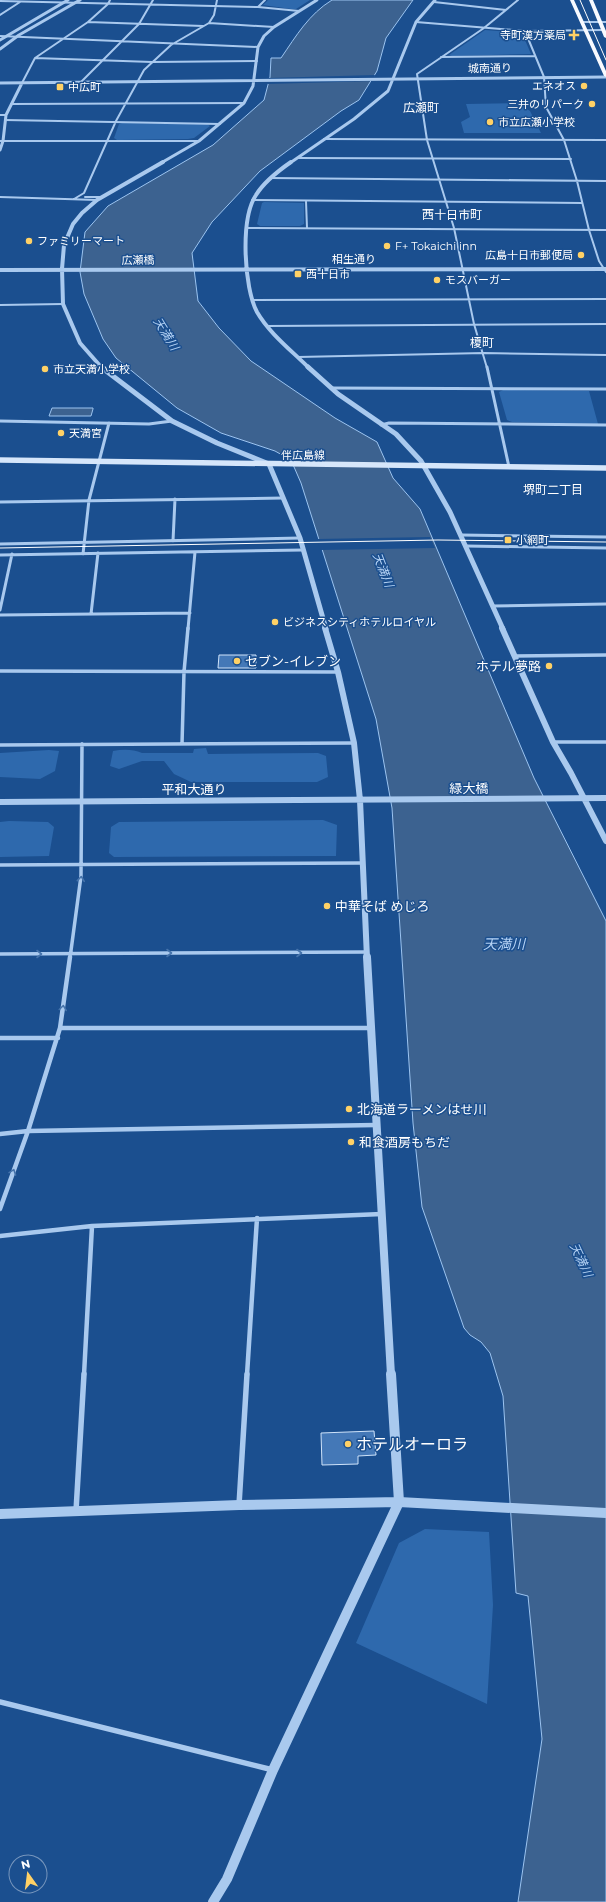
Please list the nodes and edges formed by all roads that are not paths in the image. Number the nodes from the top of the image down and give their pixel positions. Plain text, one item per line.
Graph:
1 (23, 0) edge
2 (68, 0) edge
3 (80, 0) edge
4 (110, 0) edge
5 (153, 0) edge
6 (217, 0) edge
7 (265, 0) edge
8 (317, 0) edge
9 (518, 0) edge
10 (572, 0) edge
11 (591, 0) edge
12 (0, 1) edge
13 (435, 1) edge
14 (20, 2) junction
15 (62, 4) junction
16 (73, 4) junction
17 (108, 4) junction
18 (150, 5) junction
19 (216, 6) junction
20 (258, 7) junction
21 (506, 10) junction
22 (299, 11) junction
23 (0, 15) edge
24 (88, 22) junction
25 (416, 22) junction
26 (582, 22) junction
27 (599, 22) junction
28 (606, 22) edge
29 (209, 23) junction
30 (139, 24) junction
31 (203, 26) junction
32 (274, 27) junction
33 (484, 28) junction
34 (585, 30) junction
35 (603, 30) junction
36 (525, 31) junction
37 (0, 36) edge
38 (5, 37) junction
39 (606, 37) edge
40 (15, 38) junction
41 (0, 40) edge
42 (62, 40) junction
43 (120, 42) junction
44 (171, 45) junction
45 (258, 47) junction
46 (0, 49) edge
47 (535, 56) junction
48 (440, 57) junction
49 (35, 58) junction
50 (101, 60) junction
51 (257, 61) junction
52 (152, 62) junction
53 (606, 76) edge
54 (544, 77) junction
55 (393, 78) junction
56 (418, 78) junction
57 (254, 81) junction
58 (136, 82) junction
59 (0, 83) edge
60 (22, 83) junction
61 (80, 83) junction
62 (127, 103) junction
63 (244, 103) junction
64 (11, 104) junction
65 (0, 115) edge
66 (6, 115) junction
67 (5, 120) junction
68 (116, 121) junction
69 (220, 124) junction
70 (324, 139) junction
71 (427, 140) junction
72 (564, 140) junction
73 (606, 140) edge
74 (2, 141) edge
75 (108, 141) junction
76 (200, 141) junction
77 (0, 150) edge
78 (297, 158) junction
79 (434, 159) junction
80 (570, 159) junction
81 (270, 178) junction
82 (440, 180) junction
83 (577, 181) junction
84 (606, 181) edge
85 (84, 193) junction
86 (92, 196) junction
87 (0, 197) edge
88 (74, 198) junction
89 (99, 199) junction
90 (252, 200) junction
91 (306, 201) junction
92 (447, 202) junction
93 (582, 203) junction
94 (246, 228) junction
95 (307, 228) junction
96 (454, 228) junction
97 (589, 230) junction
98 (606, 230) edge
99 (197, 268) joint
100 (248, 268) junction
101 (461, 268) junction
102 (62, 269) junction
103 (0, 270) edge
104 (605, 270) edge
105 (468, 299) junction
106 (606, 299) edge
107 (253, 300) junction
108 (63, 304) junction
109 (0, 305) edge
110 (474, 324) junction
111 (606, 324) edge
112 (267, 326) junction
113 (484, 353) junction
114 (606, 355) edge
115 (298, 357) junction
116 (330, 388) junction
117 (491, 388) junction
118 (606, 389) edge
119 (0, 421) edge
120 (172, 421) junction
121 (109, 423) junction
122 (500, 424) junction
123 (381, 425) junction
124 (606, 425) edge
125 (0, 460) edge
126 (99, 461) junction
127 (269, 464) junction
128 (424, 465) junction
129 (509, 466) junction
130 (606, 468) edge
131 (284, 498) junction
132 (175, 499) junction
133 (89, 500) junction
134 (0, 502) edge
135 (461, 535) junction
136 (300, 538) junction
137 (606, 538) edge
138 (173, 541) junction
139 (84, 543) junction
140 (0, 544) edge
141 (466, 546) junction
142 (606, 548) edge
143 (303, 550) junction
144 (195, 552) junction
145 (98, 553) junction
146 (0, 554) edge
147 (12, 554) junction
148 (82, 554) junction
149 (606, 604) edge
150 (493, 606) junction
151 (0, 610) edge
152 (190, 613) junction
153 (91, 614) junction
154 (0, 615) edge
155 (606, 655) edge
156 (515, 656) junction
157 (0, 671) edge
158 (184, 672) junction
159 (338, 672) junction
160 (554, 742) junction
161 (606, 742) edge
162 (354, 743) junction
163 (82, 744) junction
164 (182, 744) junction
165 (0, 745) edge
166 (606, 798) edge
167 (583, 799) junction
168 (360, 800) junction
169 (81, 801) junction
170 (388, 801) joint
171 (0, 802) edge
172 (606, 842) edge
173 (362, 863) junction
174 (81, 864) junction
175 (0, 865) edge
176 (367, 952) junction
177 (0, 954) edge
178 (70, 954) junction
179 (60, 1028) junction
180 (371, 1028) junction
181 (0, 1038) edge
182 (58, 1038) junction
183 (376, 1125) junction
184 (28, 1131) junction
185 (0, 1134) edge
186 (0, 1209) edge
187 (382, 1214) junction
188 (257, 1218) junction
189 (92, 1226) junction
190 (0, 1236) edge
191 (399, 1502) junction
192 (239, 1505) junction
193 (76, 1511) junction
194 (606, 1513) edge
195 (0, 1514) edge
196 (0, 1702) edge
197 (273, 1770) junction
198 (213, 1902) edge

1 - 14 street
2 - 15 street
3 - 16 street
4 - 17 street
5 - 18 street
6 - 19 street
7 - 20 street
8 - 22 street
9 - 21 street
10 - 26 highway
11 - 27 highway
12 - 14 street
13 - 21 street
13 - 25 street
14 - 15 street
14 - 23 street
15 - 16 street
15 - 38 street
16 - 17 street
16 - 40 street
17 - 18 street
17 - 24 street
18 - 19 street
18 - 30 street
19 - 20 street
19 - 29 street
20 - 22 street
21 - 33 street
22 - 32 street
24 - 30 street
24 - 42 street
25 - 33 street
25 - 55 street
26 - 27 street
26 - 34 highway
27 - 28 street
27 - 35 highway
29 - 31 street
29 - 32 street
30 - 31 street
30 - 43 street
31 - 44 street
32 - 45 street
33 - 36 street
33 - 48 street
34 - 35 street
34 - 36 street
34 - 53 highway
35 - 39 highway
36 - 47 street
37 - 38 street
38 - 40 street
38 - 41 street
40 - 42 street
40 - 46 street
42 - 43 street
42 - 49 street
43 - 44 street
43 - 50 street
44 - 45 street
44 - 52 street
45 - 51 street
47 - 48 street
47 - 54 street
48 - 56 street
49 - 50 street
49 - 60 street
50 - 52 street
50 - 61 street
51 - 52 street
51 - 57 street
52 - 58 street
53 - 54 street, 城南通り
54 - 56 street, 城南通り
54 - 72 street
55 - 56 street, 城南通り
55 - 57 street, 城南通り
55 - 70 street
56 - 71 street
57 - 58 street, 城南通り
57 - 63 street
58 - 61 street, 城南通り
58 - 62 street
59 - 60 street, 城南通り
60 - 61 street, 城南通り
60 - 64 street
62 - 63 street
62 - 64 street
62 - 68 street
63 - 69 street
64 - 66 street
65 - 66 street
66 - 67 street
67 - 68 street
67 - 74 street
68 - 69 street
68 - 75 street
69 - 76 street
70 - 71 street
70 - 78 street
71 - 72 street
71 - 79 street
72 - 73 street
72 - 80 street
74 - 75 street
74 - 77 street
75 - 76 street
75 - 85 street
76 - 89 street
78 - 79 street
78 - 81 street
79 - 80 street
79 - 82 street
80 - 83 street
81 - 82 street
81 - 90 street
82 - 83 street
82 - 92 street
83 - 84 street
83 - 93 street
85 - 86 street
85 - 88 street
86 - 88 street
86 - 89 street
87 - 88 street
88 - 89 street
89 - 102 street
90 - 91 street
90 - 94 street
91 - 92 street
91 - 95 street
92 - 93 street
92 - 96 street
93 - 97 street
94 - 95 street
94 - 100 street
95 - 96 street
96 - 97 street
96 - 101 street
97 - 98 street
97 - 104 street
99 - 100 street, 相生通り
99 - 102 street, 広瀬橋
100 - 101 street, 相生通り
100 - 107 street
101 - 104 street, 相生通り
101 - 105 street
102 - 103 street, 広瀬橋
102 - 108 street
105 - 106 street
105 - 107 street
105 - 110 street
107 - 112 street
108 - 109 street
108 - 120 street
110 - 111 street
110 - 112 street
110 - 113 street
112 - 115 street
113 - 114 street
113 - 115 street
113 - 117 street
115 - 116 street
116 - 117 street
116 - 123 street
117 - 118 street
117 - 122 street
119 - 121 street
120 - 121 street
120 - 127 street
121 - 126 street
122 - 123 street
122 - 124 street
122 - 129 street
123 - 128 street
125 - 126 main road, 伴広島線
126 - 127 main road, 伴広島線
126 - 133 street
127 - 128 main road, 伴広島線
127 - 131 street
128 - 129 main road, 伴広島線
128 - 135 street
129 - 130 main road, 伴広島線
131 - 132 street
131 - 136 street
132 - 133 street
132 - 138 street
133 - 134 street
133 - 139 street
135 - 137 street
135 - 141 street
136 - 138 street
136 - 143 street
138 - 139 street
139 - 140 street
139 - 148 street
141 - 142 street
141 - 150 street
143 - 144 street
143 - 159 street
144 - 145 street
144 - 152 street
145 - 148 street
145 - 153 street
146 - 147 street
147 - 148 street
147 - 151 street
149 - 150 street
150 - 156 street
152 - 153 street
152 - 158 street
153 - 154 street
155 - 156 street
156 - 160 street
157 - 158 street
158 - 159 street
158 - 164 street
159 - 162 street
160 - 161 street
160 - 167 street
162 - 164 street
162 - 168 street
163 - 164 street
163 - 165 street
163 - 169 street
166 - 167 street
167 - 170 street, 緑大橋
167 - 172 street
168 - 169 street, 平和大通り
168 - 170 street, 平和大通り
168 - 173 street
169 - 171 street, 平和大通り
169 - 174 street
173 - 174 street
173 - 176 street
174 - 175 street
178 -> 174 street
178 -> 176 street
176 - 180 street
177 -> 178 street
179 -> 178 street
179 - 180 street
179 - 182 street
180 - 183 street
181 - 182 street
182 - 184 street
183 - 184 street
183 - 187 street
184 - 185 street
186 -> 184 street
187 - 188 street
187 - 191 street
188 - 189 street
188 - 192 street
189 - 190 street
189 - 193 street
191 - 192 street
191 - 194 street
191 - 197 street
192 - 193 street
193 - 195 street
196 - 197 street
197 - 198 street

